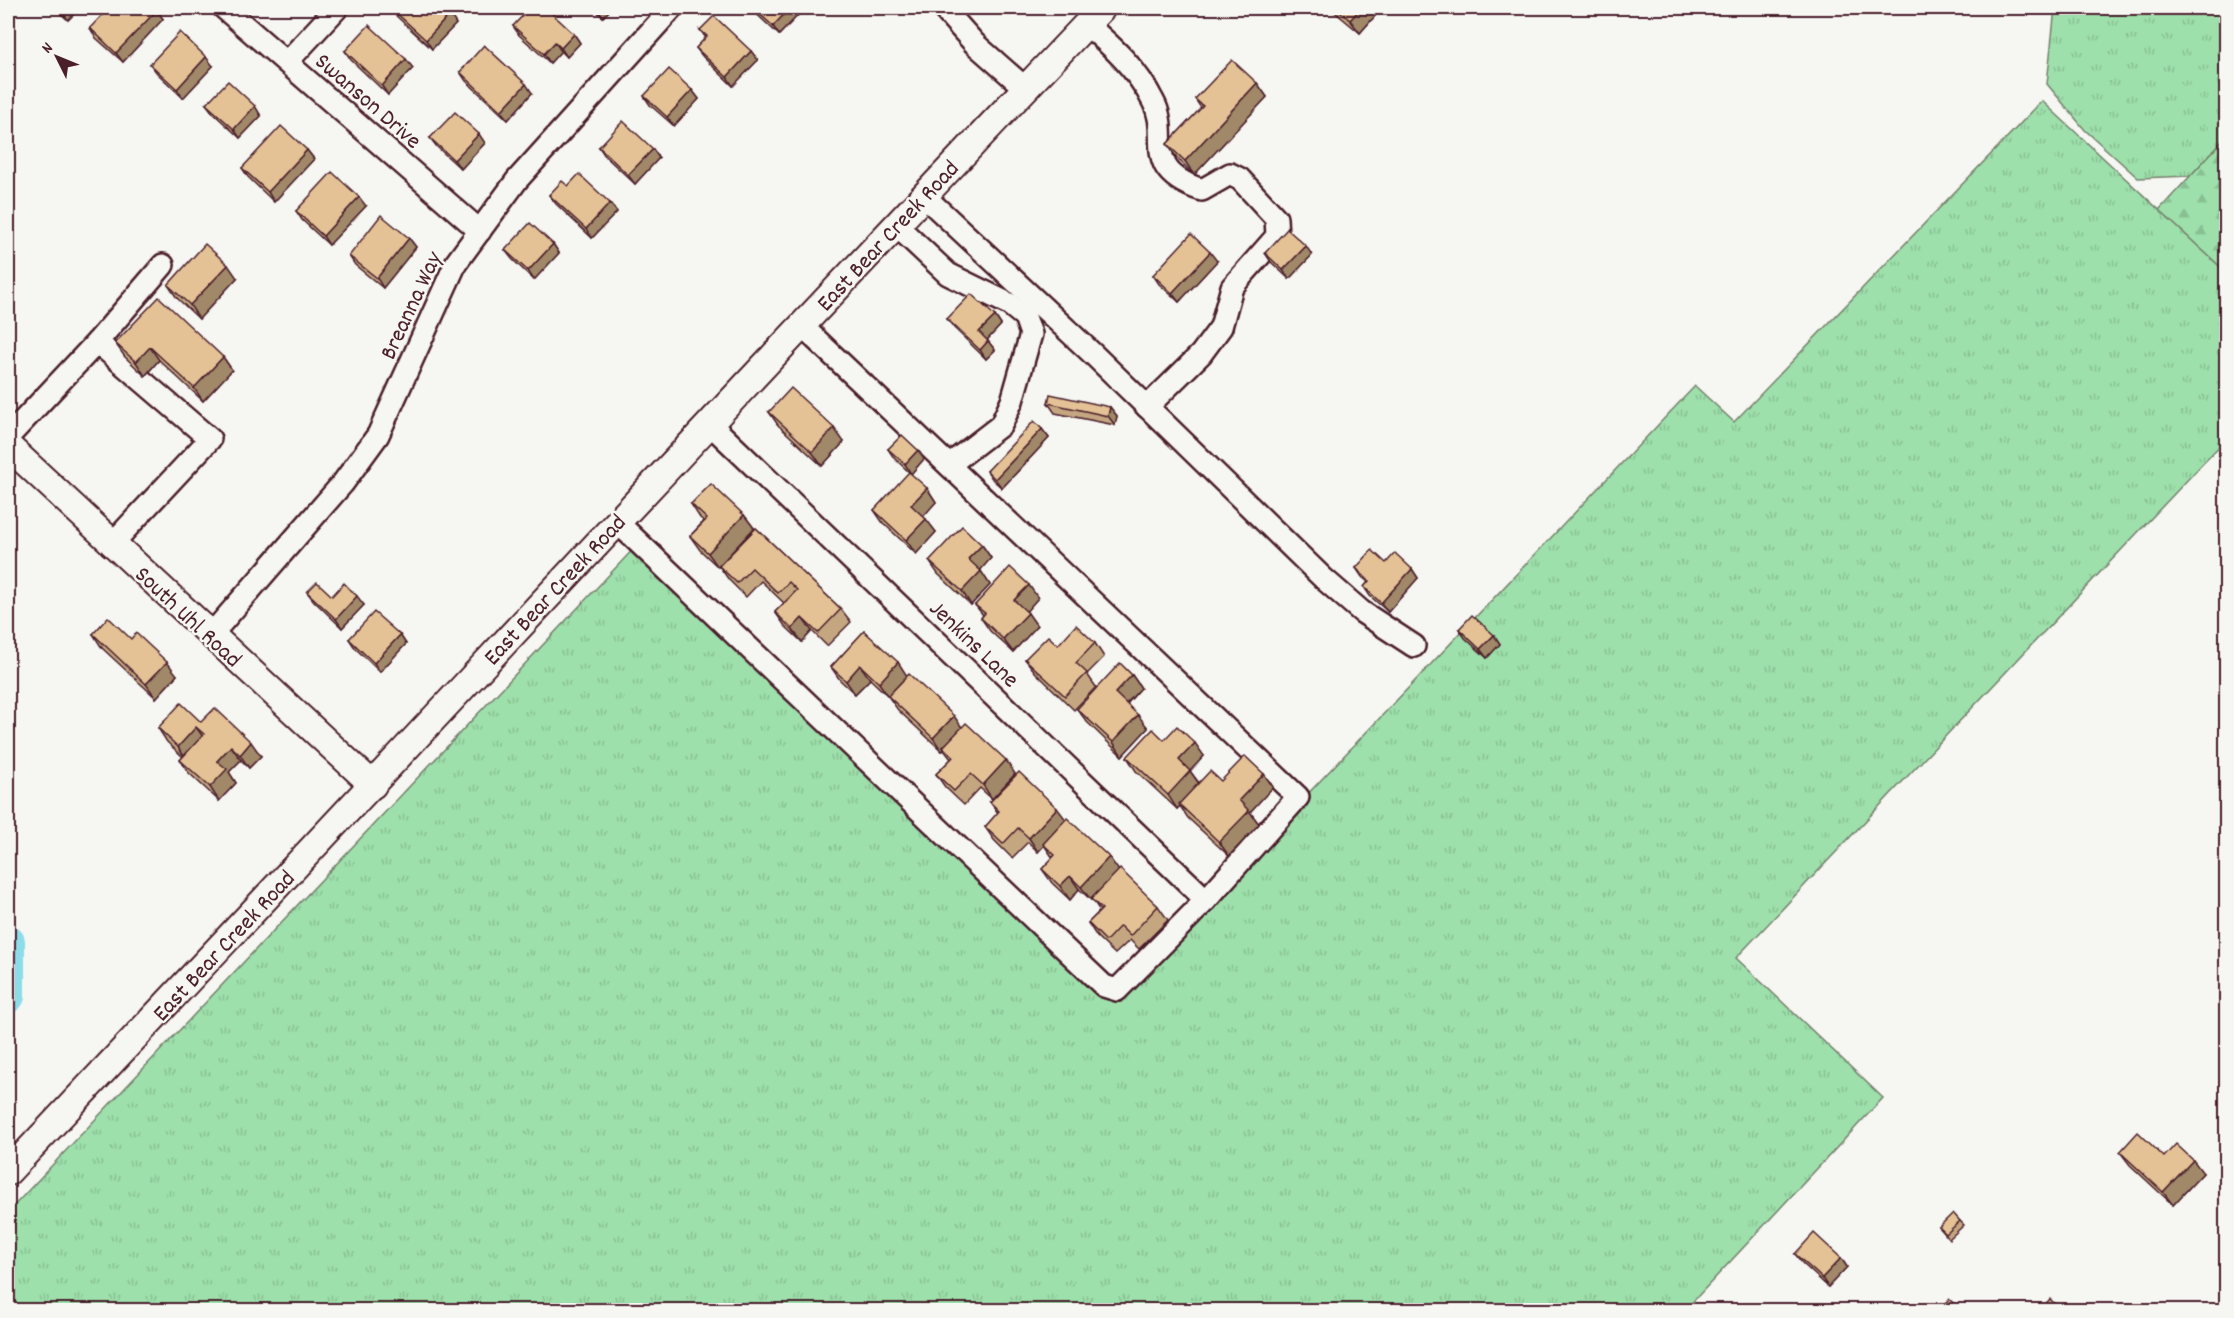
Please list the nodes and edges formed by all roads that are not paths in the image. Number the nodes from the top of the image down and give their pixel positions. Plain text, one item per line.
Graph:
1 (224, 8) edge
2 (336, 8) edge
3 (672, 8) edge
4 (943, 8) edge
5 (1094, 16) edge
6 (287, 62) junction
7 (1025, 88) junction
8 (924, 196) junction
9 (897, 226) junction
10 (480, 231) junction
11 (163, 265) dead end
12 (802, 326) junction
13 (97, 342) junction
14 (1147, 407) junction
15 (709, 423) junction
16 (8, 436) edge
17 (8, 446) edge
18 (949, 465) junction
19 (616, 521) junction
20 (111, 545) junction
21 (210, 636) junction
22 (1414, 646) dead end
23 (373, 785) junction
24 (1206, 900) junction
25 (8, 1172) edge

1 - 6 street, Swanson Drive
2 - 6 street
3 - 10 street, Breanna Way
4 - 7 street
5 - 7 main road, East Bear Creek Road
5 - 14 street
6 - 10 street, Swanson Drive
7 - 8 main road, East Bear Creek Road
8 - 9 main road, East Bear Creek Road
8 - 14 street
9 - 12 main road, East Bear Creek Road
9 - 18 street
10 - 21 street, Breanna Way
11 - 13 street
12 - 15 main road, East Bear Creek Road
12 - 18 street
13 - 16 street
13 - 20 street
14 - 22 street
15 - 19 main road, East Bear Creek Road
15 - 24 street, Jenkins Lane
17 - 20 main road, South Uhl Road
18 - 24 street
19 - 23 main road, East Bear Creek Road
19 - 24 street
20 - 21 main road, South Uhl Road
21 - 23 main road, South Uhl Road
23 - 25 main road, East Bear Creek Road

